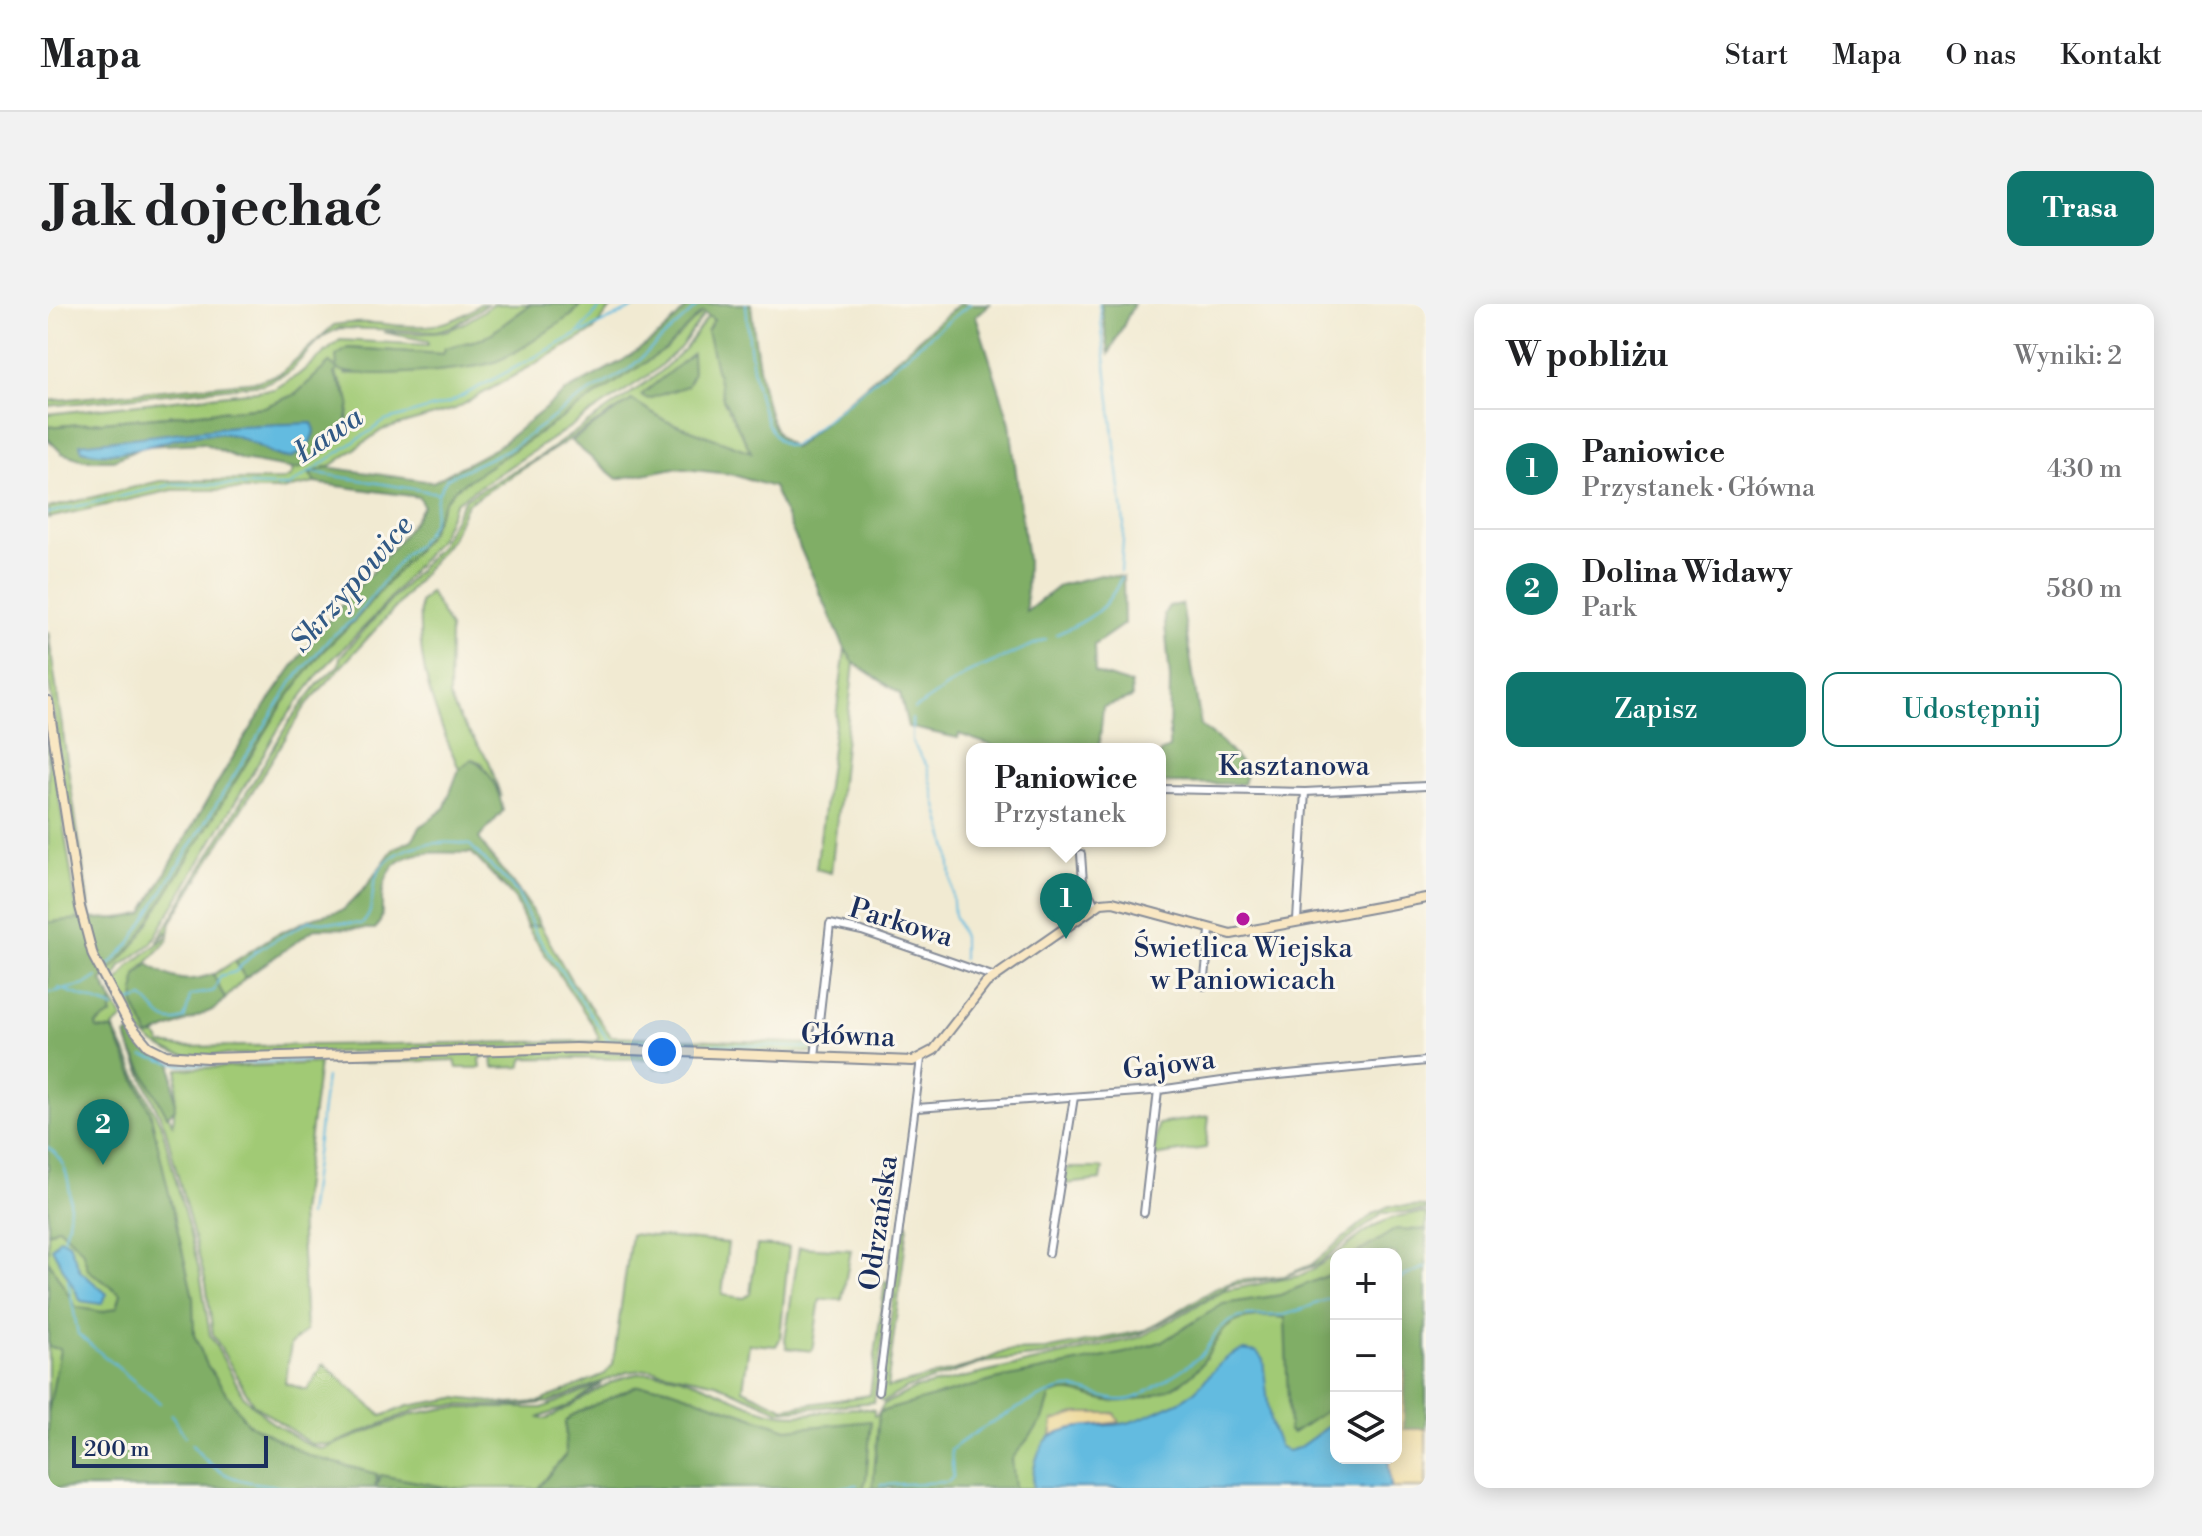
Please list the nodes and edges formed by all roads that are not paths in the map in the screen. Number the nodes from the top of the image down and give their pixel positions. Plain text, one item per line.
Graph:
1 (48, 701) edge
2 (1426, 786) edge
3 (1166, 789) edge
4 (1305, 792) junction
5 (1081, 854) dead end
6 (1426, 898) edge
7 (1095, 905) junction
8 (1297, 920) junction
9 (1210, 931) junction
10 (995, 977) junction
11 (1204, 986) dead end
12 (815, 1057) junction
13 (921, 1059) junction
14 (1426, 1061) edge
15 (1158, 1090) junction
16 (1074, 1097) junction
17 (917, 1108) junction
18 (1144, 1213) dead end
19 (1049, 1253) dead end
20 (878, 1392) dead end

1 - 12 street, Główna
2 - 4 street, Kasztanowa
3 - 4 street, Kasztanowa
4 - 8 street
5 - 7 street
6 - 8 street
7 - 9 street
7 - 10 street, Główna
8 - 9 street
9 - 11 street
10 - 12 street, Parkowa
10 - 13 street, Główna
12 - 13 street, Główna
13 - 17 street, Odrzańska
14 - 15 street, Gajowa
15 - 16 street, Gajowa
15 - 18 street
16 - 17 street, Gajowa
16 - 19 street
17 - 20 street, Odrzańska

